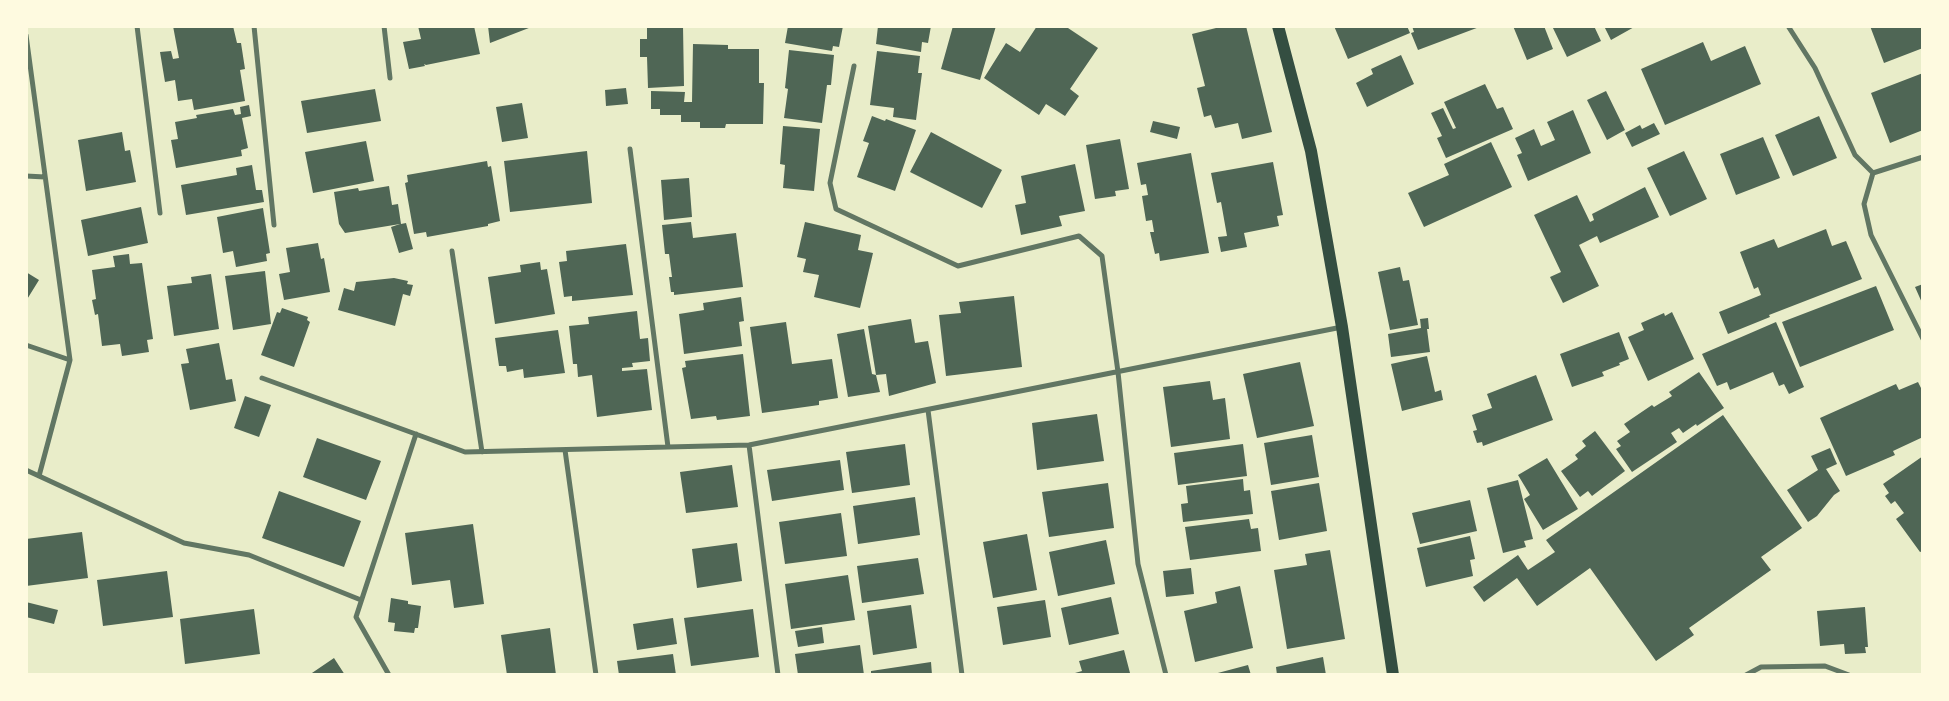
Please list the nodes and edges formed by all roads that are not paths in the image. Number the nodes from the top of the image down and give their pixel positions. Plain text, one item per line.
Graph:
1 (137, 26) edge
2 (254, 26) edge
3 (384, 26) edge
4 (1278, 26) edge
5 (1788, 26) edge
6 (26, 35) edge
7 (854, 66) dead end
8 (390, 78) dead end
9 (630, 149) dead end
10 (1923, 157) edge
11 (1873, 173) junction
12 (26, 176) edge
13 (45, 177) junction
14 (160, 213) dead end
15 (274, 225) dead end
16 (452, 251) dead end
17 (1342, 327) junction
18 (1923, 339) edge
19 (26, 345) edge
20 (70, 360) junction
21 (1118, 372) junction
22 (262, 378) dead end
23 (928, 410) junction
24 (416, 434) junction
25 (749, 445) junction
26 (668, 448) junction
27 (565, 450) junction
28 (482, 452) junction
29 (26, 470) edge
30 (39, 476) junction
31 (361, 600) junction
32 (389, 675) edge
33 (596, 675) edge
34 (778, 675) edge
35 (962, 675) edge
36 (1166, 675) edge
37 (1393, 675) edge
38 (1746, 675) edge
39 (1849, 675) edge

1 - 14 street
2 - 15 street
3 - 8 street
4 - 17 main road
5 - 11 street
6 - 13 street
7 - 21 street
9 - 26 street
10 - 11 street
11 - 18 street
12 - 13 street
13 - 20 street
16 - 28 street
17 - 21 street
17 - 37 main road
19 - 20 street
20 - 30 street
21 - 23 street
21 - 36 street
22 - 24 street
23 - 25 street
23 - 35 street
24 - 28 street
24 - 31 street
25 - 26 street
25 - 34 street
26 - 27 street
27 - 28 street
27 - 33 street
29 - 30 street
30 - 31 street
31 - 32 street
38 - 39 street

